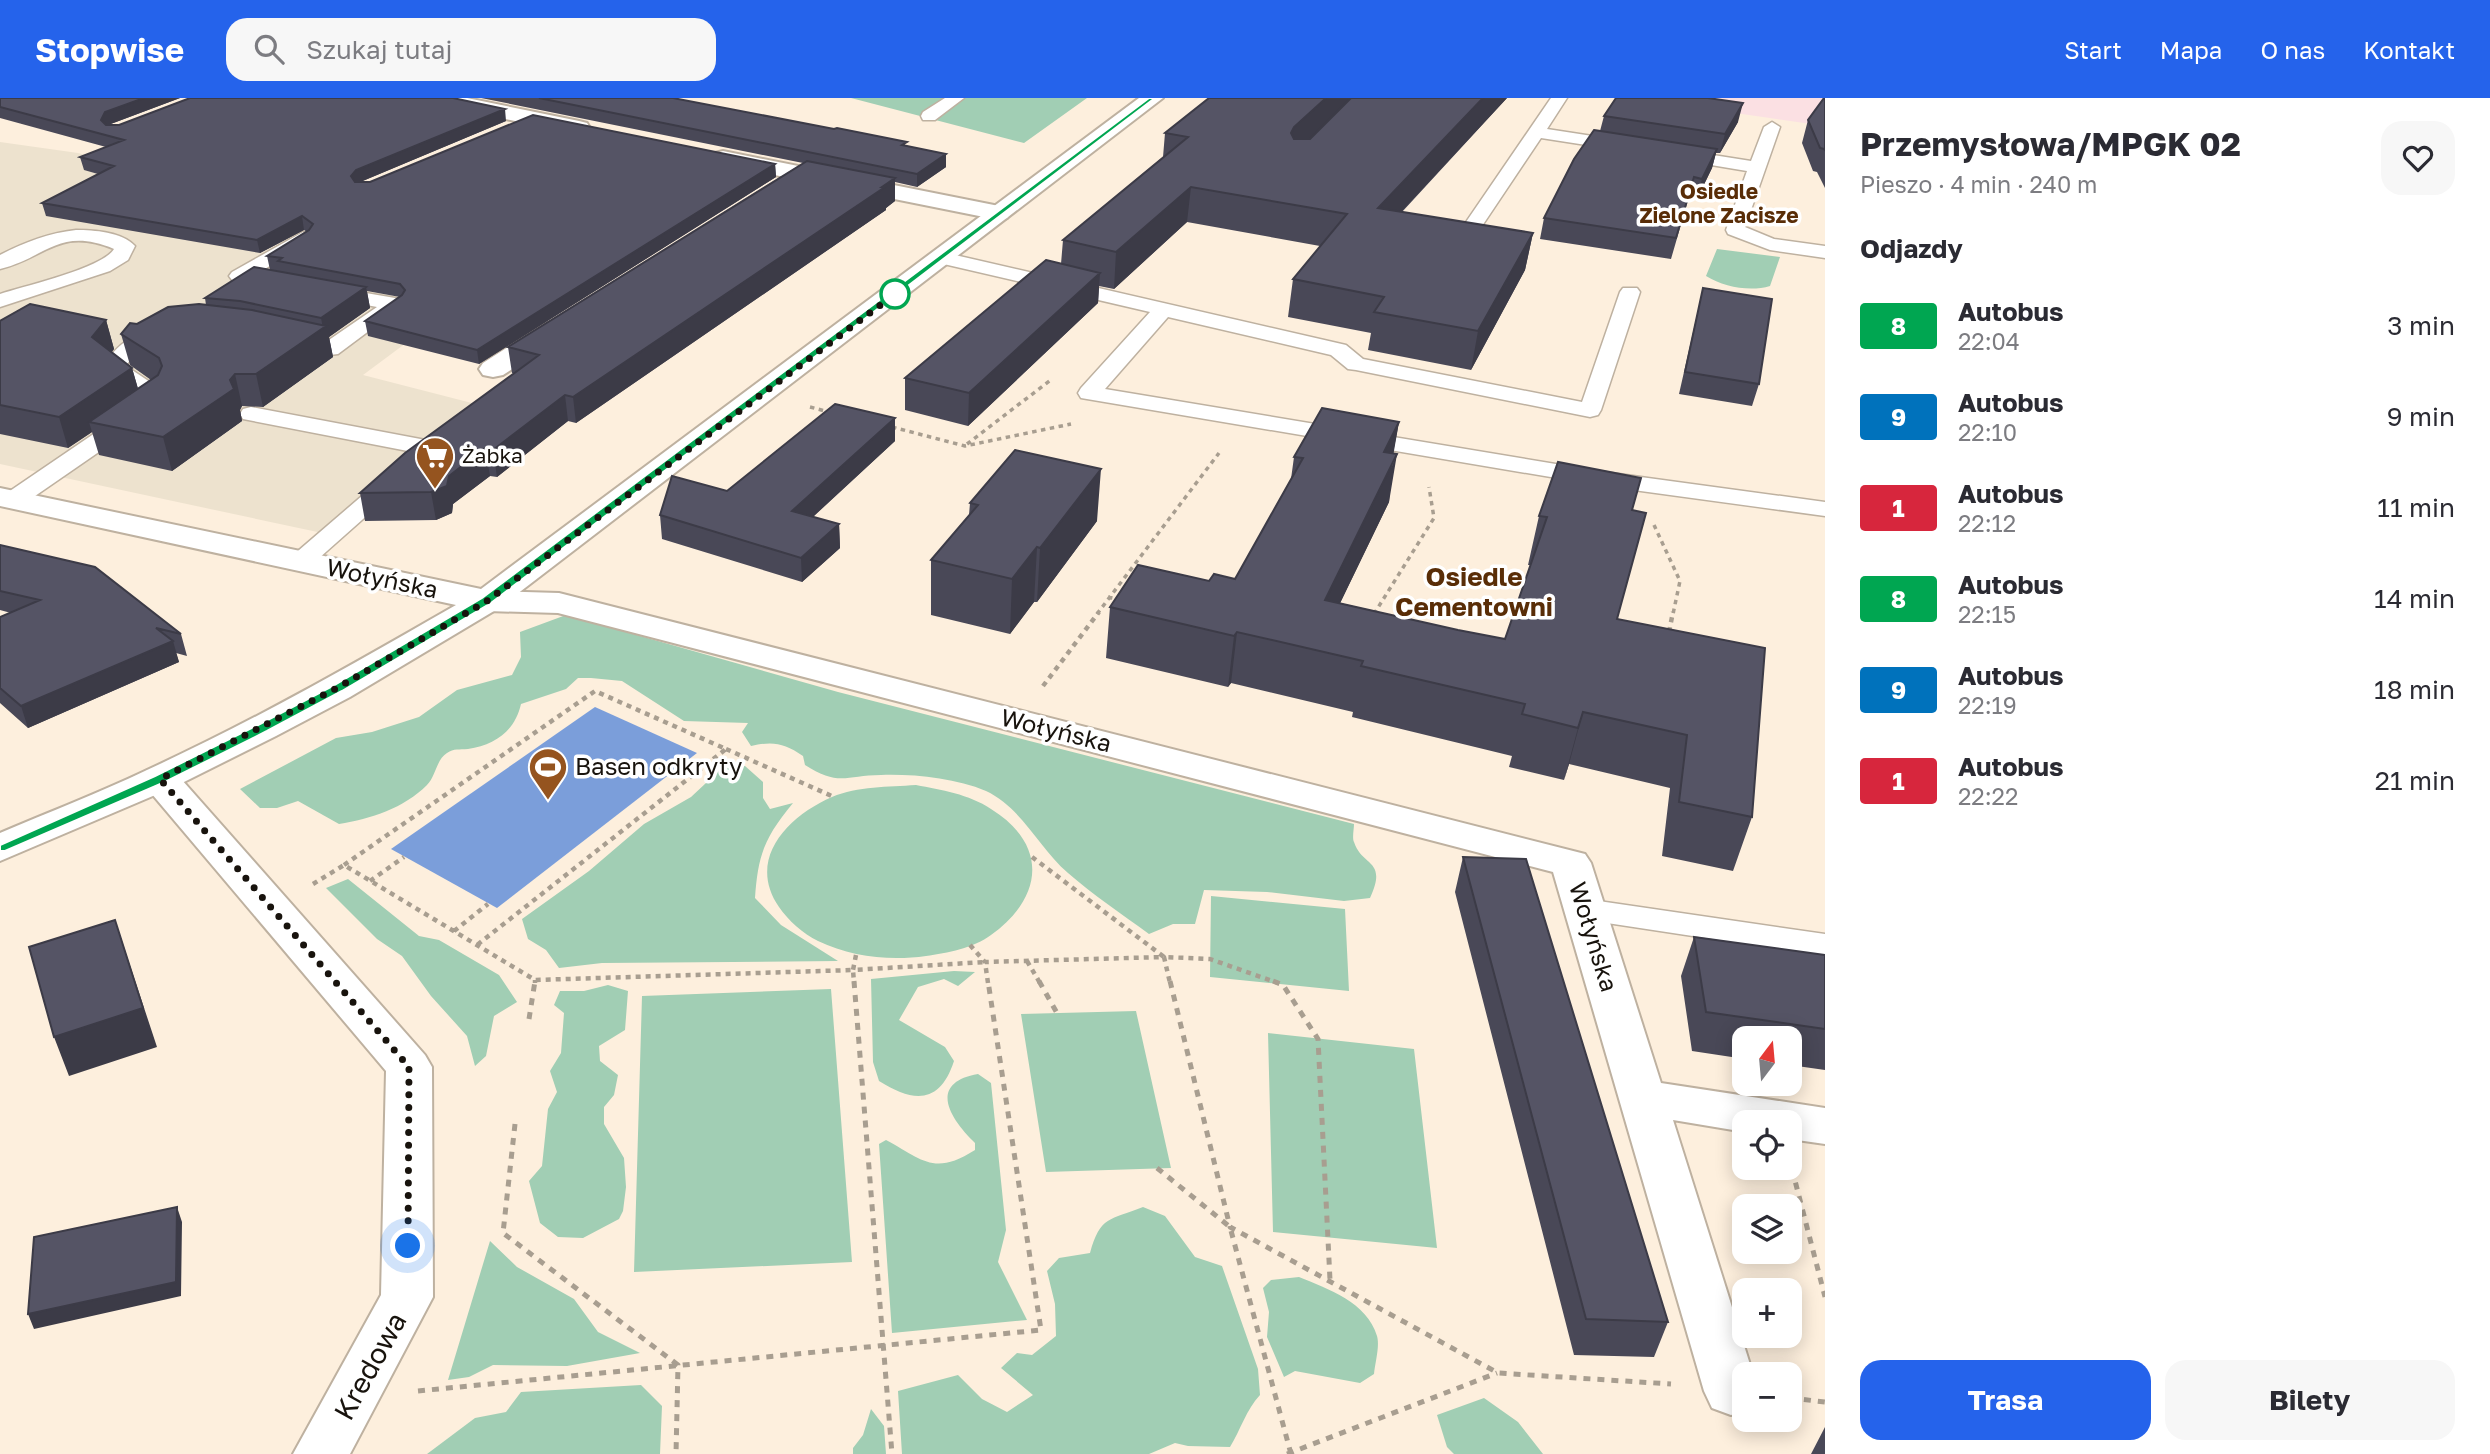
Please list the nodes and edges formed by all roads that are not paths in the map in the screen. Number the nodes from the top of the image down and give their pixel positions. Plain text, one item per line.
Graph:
1 (437, 98) edge
2 (1152, 98) edge
3 (1559, 98) edge
4 (951, 99) edge
5 (929, 116) dead end
6 (533, 118) junction
7 (1772, 127) dead end
8 (506, 129) edge
9 (600, 132) edge
10 (1536, 132) junction
11 (707, 154) edge
12 (1758, 167) junction
13 (801, 174) junction
14 (768, 195) edge
15 (999, 213) junction
16 (1475, 222) edge
17 (303, 238) edge
18 (1825, 252) edge
19 (942, 258) junction
20 (0, 263) edge
21 (254, 279) junction
22 (1630, 292) dead end
23 (233, 293) edge
24 (0, 301) edge
25 (1163, 310) junction
26 (573, 318) edge
27 (178, 327) edge
28 (267, 337) edge
29 (493, 369) dead end
30 (251, 414) edge
31 (6, 498) edge
32 (1825, 509) edge
33 (300, 562) junction
34 (487, 601) junction
35 (160, 779) junction
36 (0, 848) edge
37 (1585, 910) junction
38 (1825, 945) edge
39 (1642, 1098) junction
40 (1825, 1126) edge
41 (1731, 1391) road end
42 (321, 1454) edge

1 - 6 street
2 - 15 street
3 - 10 lane
4 - 5 lane
6 - 8 lane
6 - 9 street
7 - 12 lane
10 - 12 lane
10 - 16 lane
11 - 13 street
12 - 18 lane
13 - 14 street
13 - 15 street
15 - 19 street
17 - 21 lane
19 - 25 lane
19 - 34 street
20 - 24 lane
21 - 23 lane
21 - 28 lane
22 - 25 lane
25 - 32 lane
26 - 29 street
27 - 31 lane
30 - 33 lane
31 - 33 street, Wołyńska
33 - 34 street, Wołyńska
34 - 35 street
34 - 37 street, Wołyńska
35 - 36 street
35 - 42 street, Kredowa
37 - 38 lane
37 - 39 street, Wołyńska
39 - 40 street
39 - 41 street, Wołyńska

